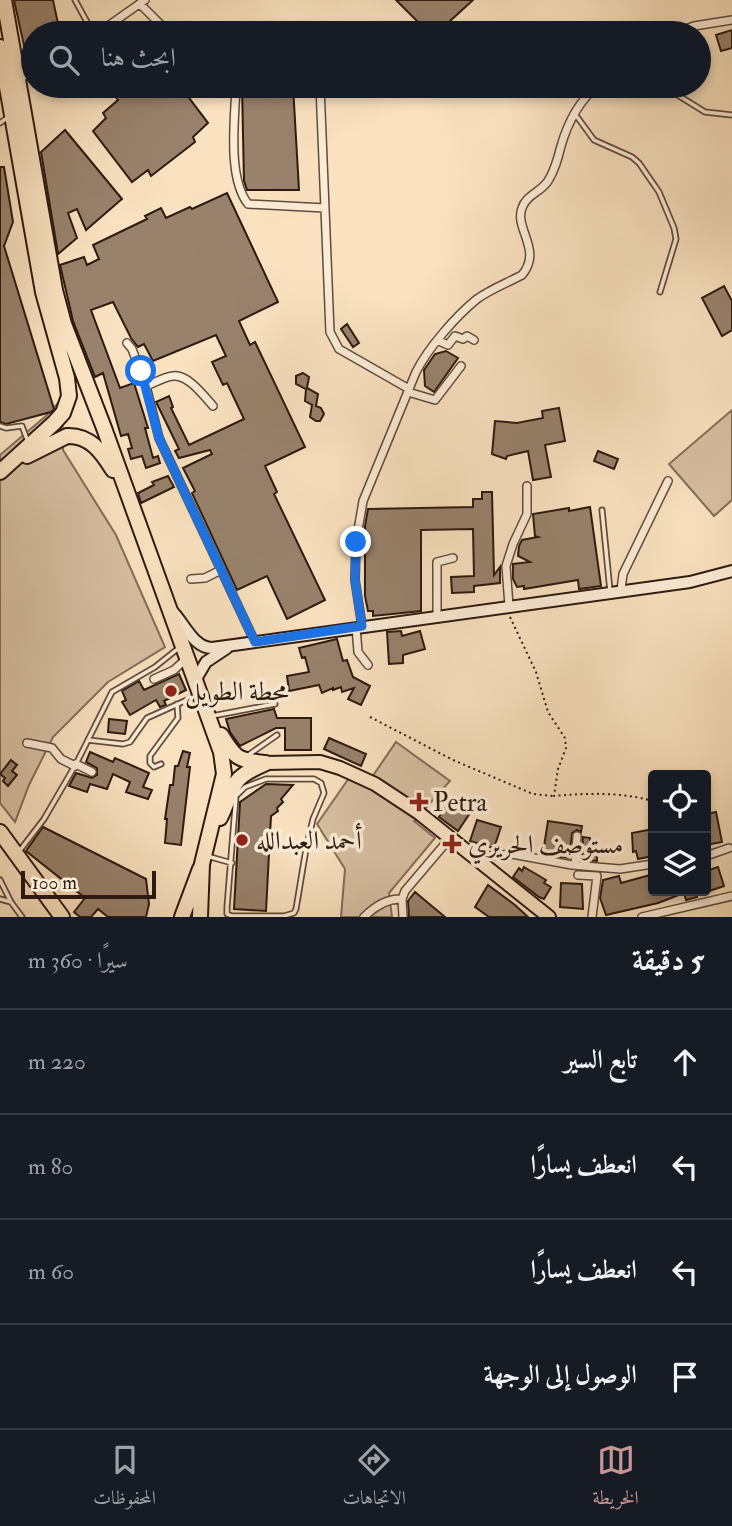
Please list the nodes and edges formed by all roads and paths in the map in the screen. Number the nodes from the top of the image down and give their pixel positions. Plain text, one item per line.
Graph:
1 (4, 0) edge
2 (75, 0) edge
3 (143, 2) edge
4 (732, 20) edge
5 (88, 21) edge
6 (114, 21) edge
7 (159, 21) edge
8 (711, 23) edge
9 (0, 47) edge
10 (21, 58) edge
11 (29, 98) edge
12 (236, 98) edge
13 (320, 98) edge
14 (584, 98) edge
15 (682, 98) edge
16 (574, 113) junction
17 (732, 115) edge
18 (6, 119) edge
19 (325, 208) junction
20 (660, 292) dead end
21 (474, 340) dead end
22 (439, 341) junction
23 (127, 344) dead end
24 (461, 366) dead end
25 (146, 386) junction
26 (408, 391) junction
27 (212, 406) dead end
28 (0, 426) edge
29 (29, 447) junction
30 (5, 469) edge
31 (668, 481) dead end
32 (527, 486) dead end
33 (125, 489) junction
34 (602, 510) dead end
35 (453, 558) dead end
36 (221, 570) junction
37 (732, 571) edge
38 (191, 579) dead end
39 (615, 591) junction
40 (507, 607) junction
41 (171, 610) junction
42 (437, 616) junction
43 (359, 626) junction
44 (255, 642) junction
45 (229, 647) junction
46 (184, 651) junction
47 (368, 665) dead end
48 (154, 679) dead end
49 (198, 686) junction
50 (177, 704) junction
51 (275, 704) dead end
52 (370, 717) dead end
53 (211, 719) junction
54 (277, 735) dead end
55 (88, 740) junction
56 (27, 743) dead end
57 (242, 760) junction
58 (266, 763) junction
59 (161, 764) dead end
60 (75, 765) junction
61 (92, 772) dead end
62 (554, 796) junction
63 (648, 800) edge
64 (0, 832) edge
65 (577, 836) dead end
66 (209, 838) junction
67 (450, 838) junction
68 (729, 848) dead end
69 (711, 854) edge
70 (17, 855) junction
71 (473, 857) junction
72 (203, 860) junction
73 (232, 863) junction
74 (648, 864) edge
75 (575, 865) junction
76 (578, 875) dead end
77 (0, 880) edge
78 (732, 896) edge
79 (0, 899) edge
80 (402, 900) junction
81 (11, 902) junction
82 (22, 917) edge
83 (62, 917) edge
84 (182, 917) edge
85 (201, 917) edge
86 (364, 917) edge
87 (404, 917) edge
88 (549, 917) edge
89 (592, 917) edge
90 (642, 917) edge

1 - 10 highway
2 - 5 lane
3 - 6 street
3 - 7 street
4 - 8 street
9 - 18 highway
11 - 33 highway
12 - 19 street
13 - 19 street
14 - 16 street
15 - 17 lane
16 - 20 lane
16 - 22 street
18 - 29 highway
19 - 26 street
21 - 22 street
22 - 26 street
23 - 25 street
24 - 26 street
25 - 27 street
25 - 36 street
26 - 43 street
28 - 29 lane
29 - 30 highway
30 - 33 highway
31 - 39 street
32 - 40 street
33 - 41 highway
34 - 39 lane
35 - 42 street
36 - 38 street
36 - 44 street
37 - 39 main road
39 - 40 main road
40 - 42 main road
40 - 62 path
41 - 45 main road
41 - 46 highway
42 - 43 main road
43 - 44 main road
43 - 47 street
44 - 45 main road
45 - 49 main road
46 - 48 street
46 - 49 highway
46 - 55 lane
49 - 50 lane
49 - 53 highway
50 - 55 lane
50 - 59 lane
51 - 53 lane
52 - 62 path
53 - 57 highway
53 - 66 highway
54 - 57 lane
55 - 60 lane
56 - 60 street
57 - 58 highway
58 - 66 highway
58 - 67 main road
60 - 61 street
60 - 70 lane
62 - 63 path
64 - 70 highway
65 - 75 street
66 - 72 highway
67 - 71 main road
67 - 80 street
68 - 69 street
70 - 83 highway
71 - 75 street
71 - 88 main road
72 - 73 lane
72 - 84 highway
72 - 85 highway
73 - 73 lane
74 - 75 street
76 - 89 street
77 - 81 lane
78 - 90 street
79 - 81 lane
80 - 86 street
80 - 87 street
81 - 82 lane

